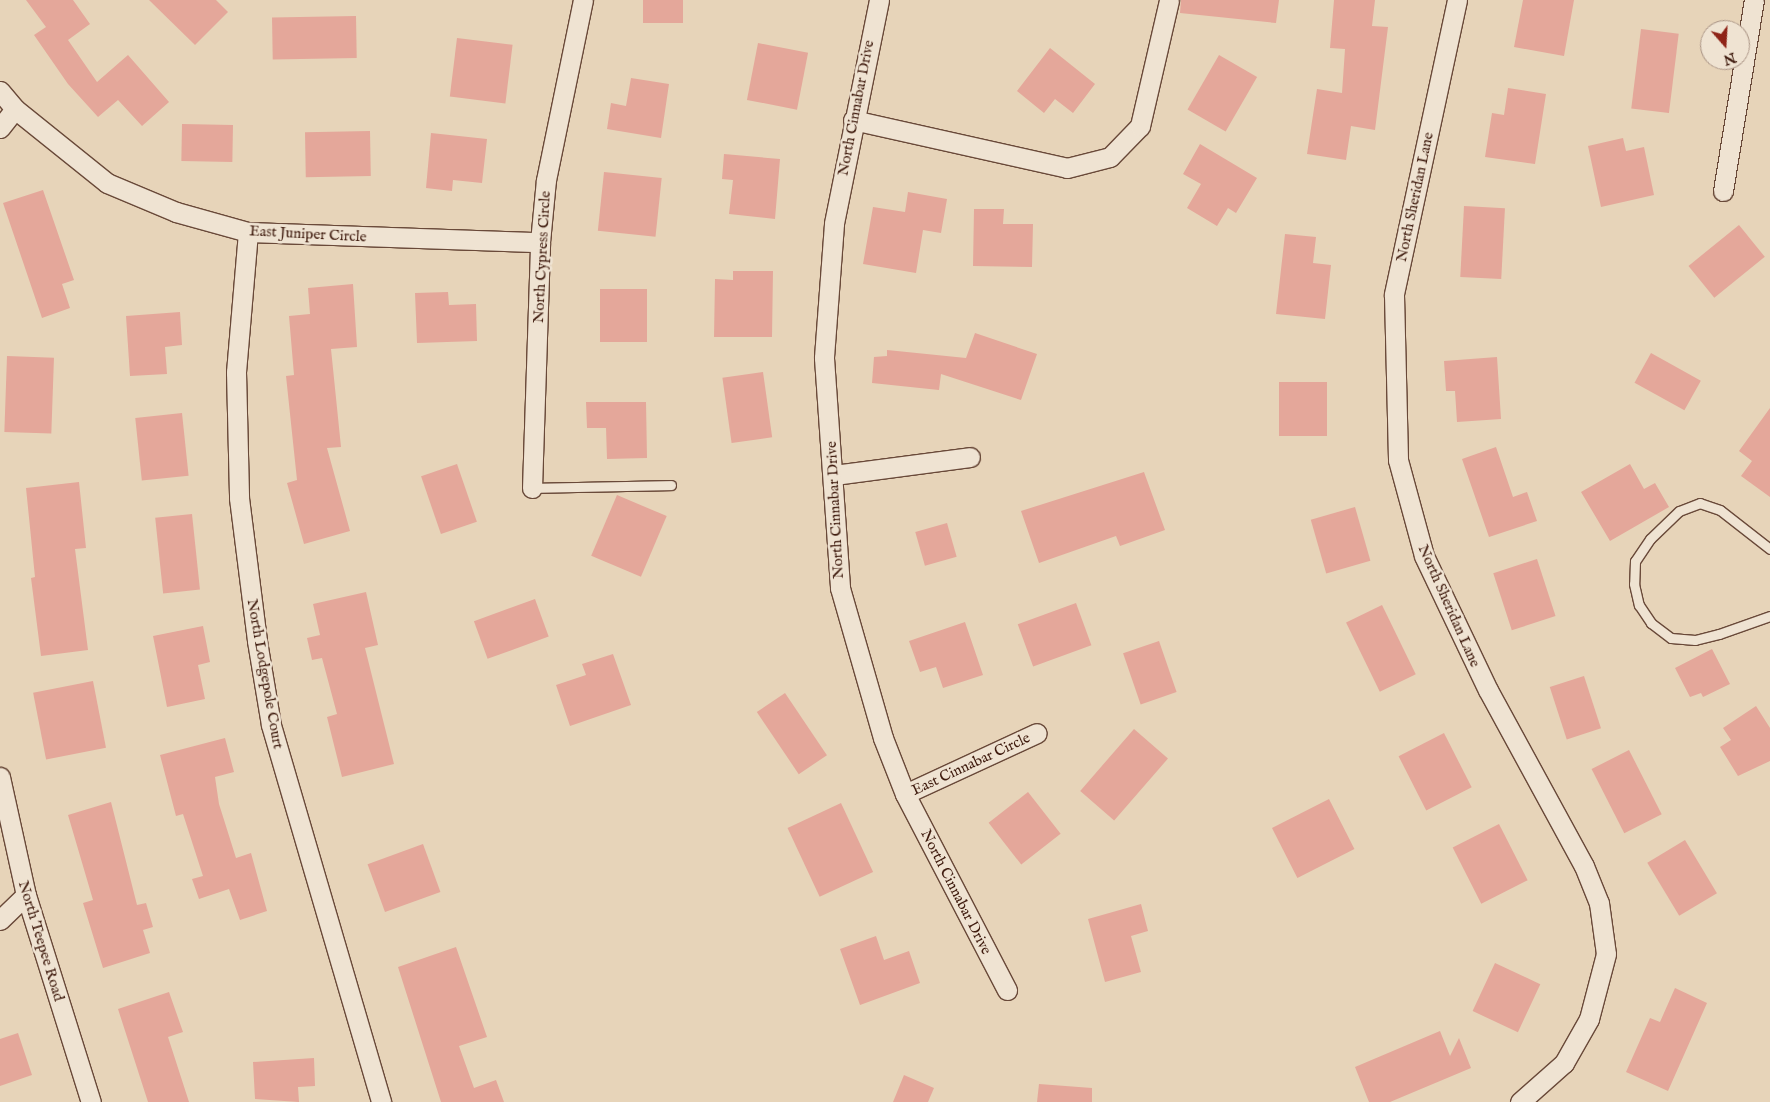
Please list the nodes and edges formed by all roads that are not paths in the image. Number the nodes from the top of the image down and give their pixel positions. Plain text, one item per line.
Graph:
1 (583, 0) edge
2 (878, 0) edge
3 (1169, 0) edge
4 (1457, 0) edge
5 (1754, 0) edge
6 (0, 91) edge
7 (15, 109) junction
8 (853, 120) junction
9 (0, 128) edge
10 (1723, 191) dead end
11 (248, 232) junction
12 (540, 242) junction
13 (970, 456) dead end
14 (834, 475) junction
15 (671, 485) dead end
16 (532, 488) joint
17 (1770, 549) edge
18 (1770, 616) edge
19 (1036, 733) dead end
20 (0, 777) edge
21 (905, 794) junction
22 (26, 895) junction
23 (0, 920) edge
24 (1007, 990) dead end
25 (91, 1102) edge
26 (381, 1102) edge
27 (1520, 1102) edge

1 - 12 street, North Cypress Circle
2 - 8 street, North Cinnabar Drive
3 - 8 street
4 - 27 street, North Sheridan Lane
5 - 10 street
6 - 7 street, East Juniper Circle
7 - 9 street
7 - 11 street, East Juniper Circle
8 - 14 street, North Cinnabar Drive
11 - 12 street, East Juniper Circle
11 - 26 street, North Lodgepole Court
12 - 16 street, North Cypress Circle
13 - 14 street
14 - 21 street, North Cinnabar Drive
15 - 16 lane
17 - 18 lane
19 - 21 street, East Cinnabar Circle
20 - 22 street, North Teepee Road
21 - 24 street, North Cinnabar Drive
22 - 23 street
22 - 25 street, North Teepee Road

